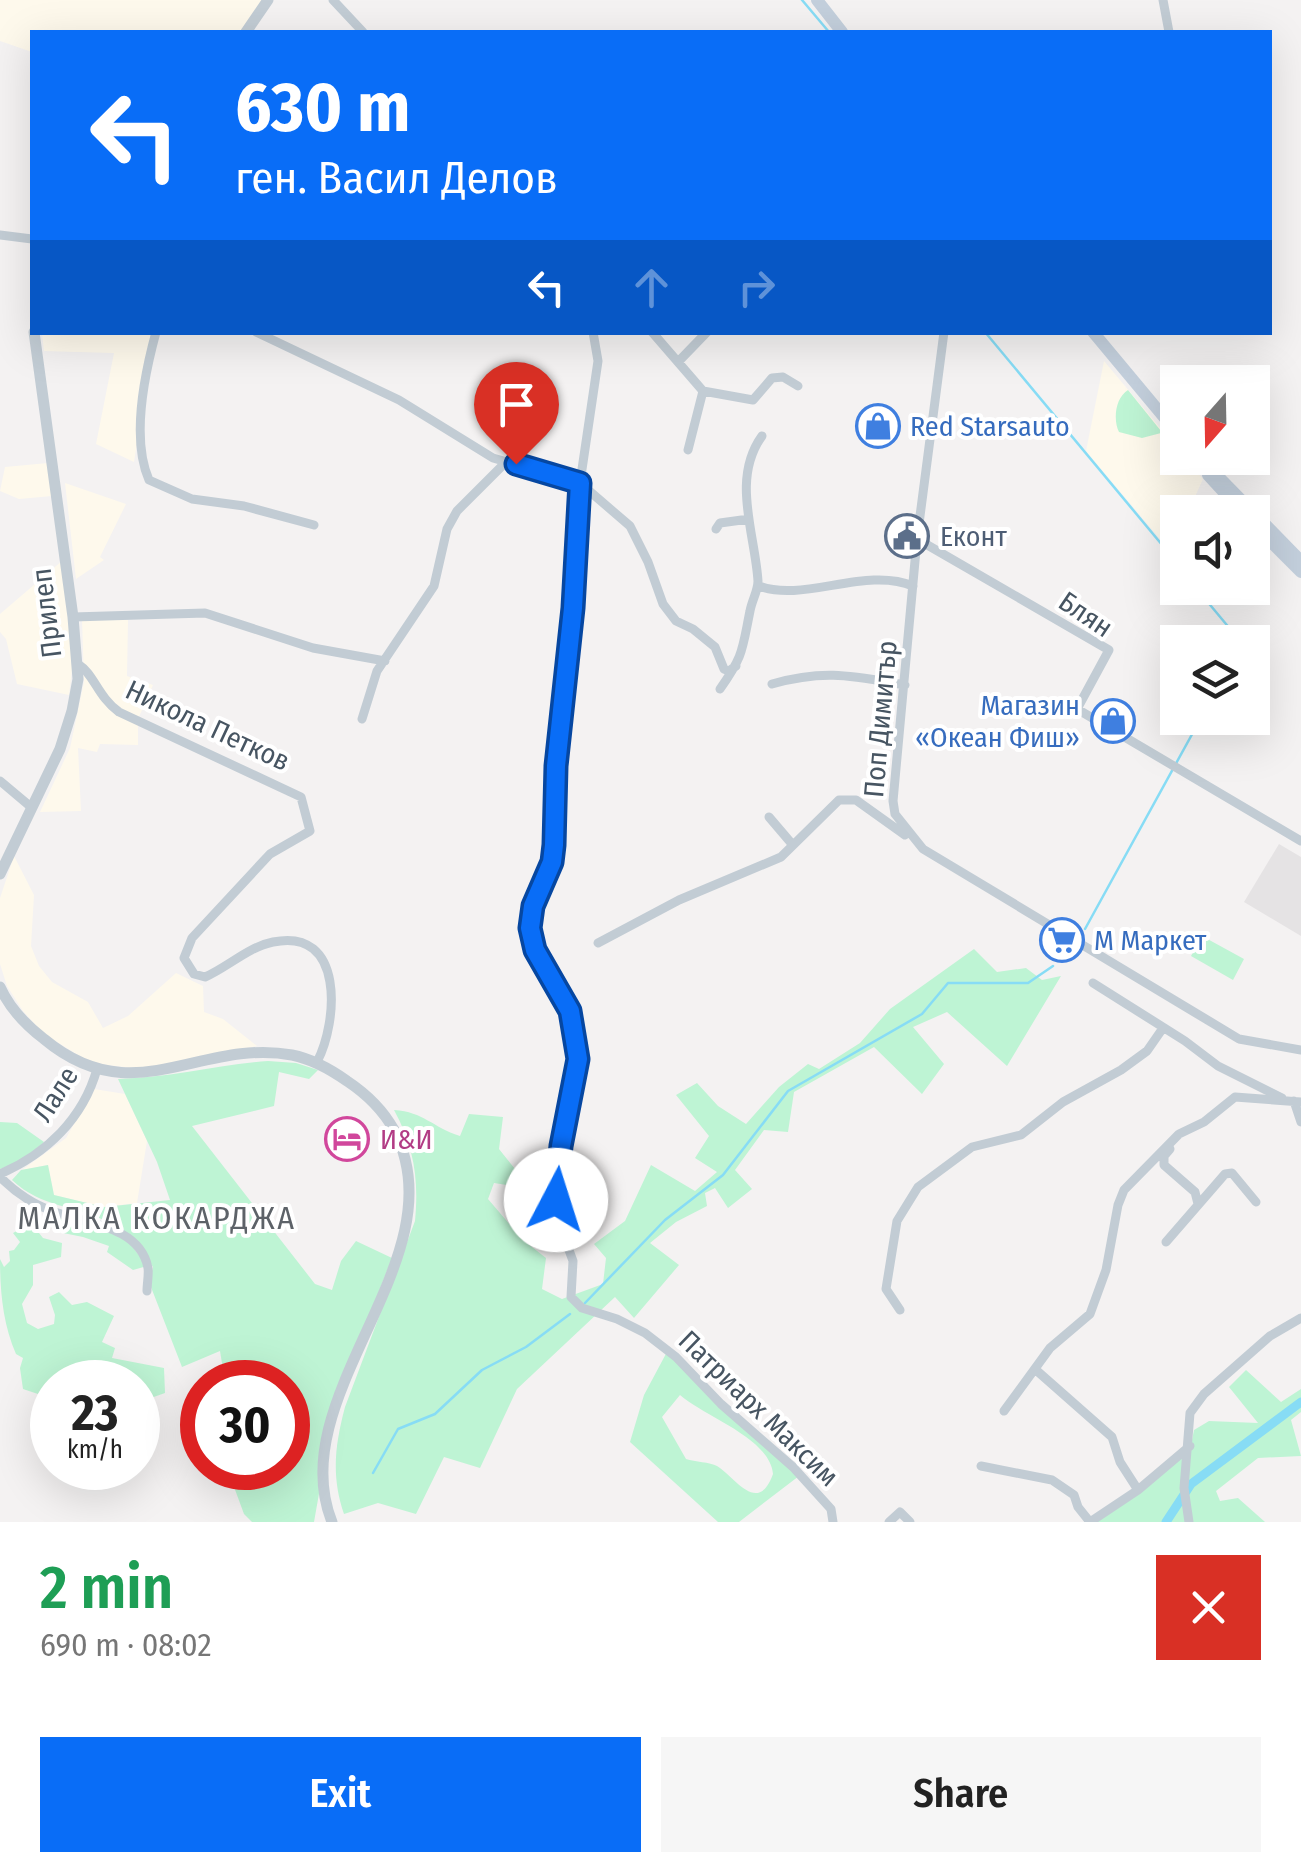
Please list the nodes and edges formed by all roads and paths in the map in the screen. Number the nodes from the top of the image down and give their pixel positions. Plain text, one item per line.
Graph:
1 (268, 0) edge
2 (333, 0) edge
3 (817, 0) edge
4 (1163, 0) edge
5 (247, 30) edge
6 (361, 30) edge
7 (840, 30) edge
8 (1169, 30) edge
9 (0, 235) edge
10 (30, 238) edge
11 (34, 335) edge
12 (155, 335) edge
13 (262, 335) edge
14 (593, 335) edge
15 (655, 335) edge
16 (705, 335) edge
17 (944, 335) edge
18 (1095, 335) edge
19 (678, 362) junction
20 (798, 386) dead end
21 (704, 391) junction
22 (1160, 413) edge
23 (762, 436) dead end
24 (688, 450) dead end
25 (506, 462) junction
26 (1212, 475) edge
27 (1215, 475) edge
28 (580, 483) junction
29 (1228, 495) edge
30 (749, 520) junction
31 (314, 525) dead end
32 (716, 530) dead end
33 (918, 539) junction
34 (1270, 541) edge
35 (1301, 562) edge
36 (1301, 572) edge
37 (758, 586) junction
38 (913, 586) junction
39 (73, 617) junction
40 (385, 661) junction
41 (78, 664) junction
42 (736, 666) junction
43 (772, 684) dead end
44 (905, 685) junction
45 (720, 689) dead end
46 (362, 719) dead end
47 (0, 782) edge
48 (32, 807) junction
49 (769, 816) dead end
50 (1301, 841) edge
51 (792, 844) junction
52 (923, 850) junction
53 (0, 874) edge
54 (598, 943) dead end
55 (1093, 983) dead end
56 (0, 988) edge
57 (1163, 1028) junction
58 (1301, 1050) edge
59 (317, 1062) junction
60 (97, 1069) junction
61 (1294, 1101) edge
62 (1301, 1122) edge
63 (1172, 1142) junction
64 (0, 1176) edge
65 (1256, 1202) dead end
66 (1198, 1204) junction
67 (1166, 1242) dead end
68 (147, 1291) dead end
69 (900, 1310) dead end
70 (1301, 1318) edge
71 (1036, 1370) junction
72 (1004, 1411) dead end
73 (1190, 1446) junction
74 (982, 1466) dead end
75 (1138, 1490) junction
76 (332, 1522) edge
77 (833, 1522) edge
78 (889, 1522) edge
79 (910, 1522) edge
80 (1188, 1522) edge

1 - 5 street
2 - 6 street
3 - 7 main road
4 - 8 street
9 - 10 street
11 - 39 street, Прилеп
12 - 31 street
13 - 25 street
14 - 28 street
15 - 19 street
16 - 19 street
17 - 33 street, Поп Димитър
18 - 22 main road
19 - 21 street
20 - 21 street
21 - 24 street
23 - 30 street
25 - 28 street
25 - 40 street
26 - 29 main road
27 - 35 main road
28 - 42 street
28 - 77 street, Патриарх Максим
30 - 32 street
30 - 37 street
33 - 38 street, Поп Димитър
33 - 50 street, Блян
34 - 36 main road
37 - 38 street
37 - 42 street
38 - 44 street, Поп Димитър
39 - 40 street
39 - 41 street, Прилеп
40 - 46 street
41 - 48 street, Прилеп
41 - 59 street, Никола Петков
42 - 45 street
43 - 44 street
44 - 52 street, Поп Димитър
47 - 48 street
48 - 53 street, Прилеп
49 - 51 street
51 - 52 street
51 - 54 street
52 - 58 street, Поп Димитър
55 - 57 street
56 - 60 street
57 - 61 street
57 - 69 street
59 - 60 street
59 - 76 street
60 - 64 street, Лале
61 - 62 street
61 - 63 street
63 - 66 street
63 - 71 street
64 - 68 street
65 - 66 street
66 - 67 street
70 - 73 street
71 - 72 street
71 - 75 street
73 - 75 street
73 - 80 street
74 - 75 street
78 - 79 street

